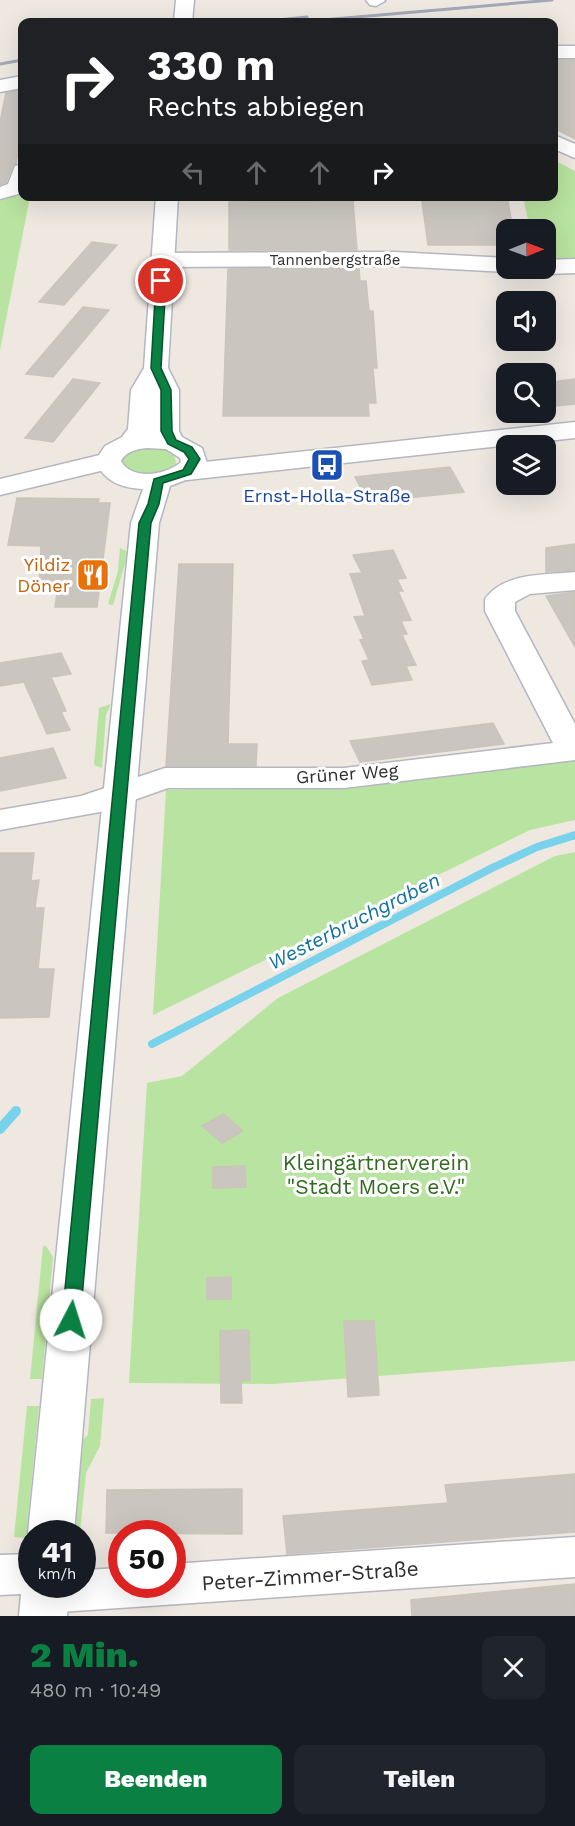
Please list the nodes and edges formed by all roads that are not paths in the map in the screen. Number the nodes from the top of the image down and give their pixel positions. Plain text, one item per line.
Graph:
1 (185, 0) edge
2 (183, 18) edge
3 (558, 52) edge
4 (575, 52) edge
5 (18, 83) edge
6 (0, 86) edge
7 (558, 143) edge
8 (575, 152) edge
9 (18, 188) edge
10 (0, 193) edge
11 (167, 201) edge
12 (162, 260) junction
13 (496, 265) edge
14 (575, 266) edge
15 (556, 267) edge
16 (156, 368) junction
17 (575, 430) edge
18 (131, 443) junction
19 (184, 456) junction
20 (118, 472) junction
21 (158, 481) junction
22 (13, 484) edge
23 (145, 523) junction
24 (575, 581) edge
25 (574, 750) edge
26 (120, 794) junction
27 (0, 820) edge
28 (52, 1520) edge
29 (575, 1557) edge
30 (0, 1575) edge
31 (18, 1582) edge
32 (96, 1588) edge

1 - 2 main road
3 - 4 main road
5 - 6 main road
7 - 8 main road
9 - 10 main road
11 - 12 main road
12 - 13 main road, Tannenbergstraße
12 - 16 main road
14 - 15 main road
16 - 18 main road
16 - 19 main road
17 - 19 main road
18 - 19 main road
18 - 20 main road
19 - 21 main road
20 - 21 main road
20 - 22 main road
20 - 23 main road
21 - 23 main road
23 - 26 main road
24 - 25 main road
25 - 26 main road, Grüner Weg
26 - 27 main road, Grüner Weg
26 - 28 main road
29 - 32 main road, Peter-Zimmer-Straße
30 - 31 main road, Peter-Zimmer-Straße

